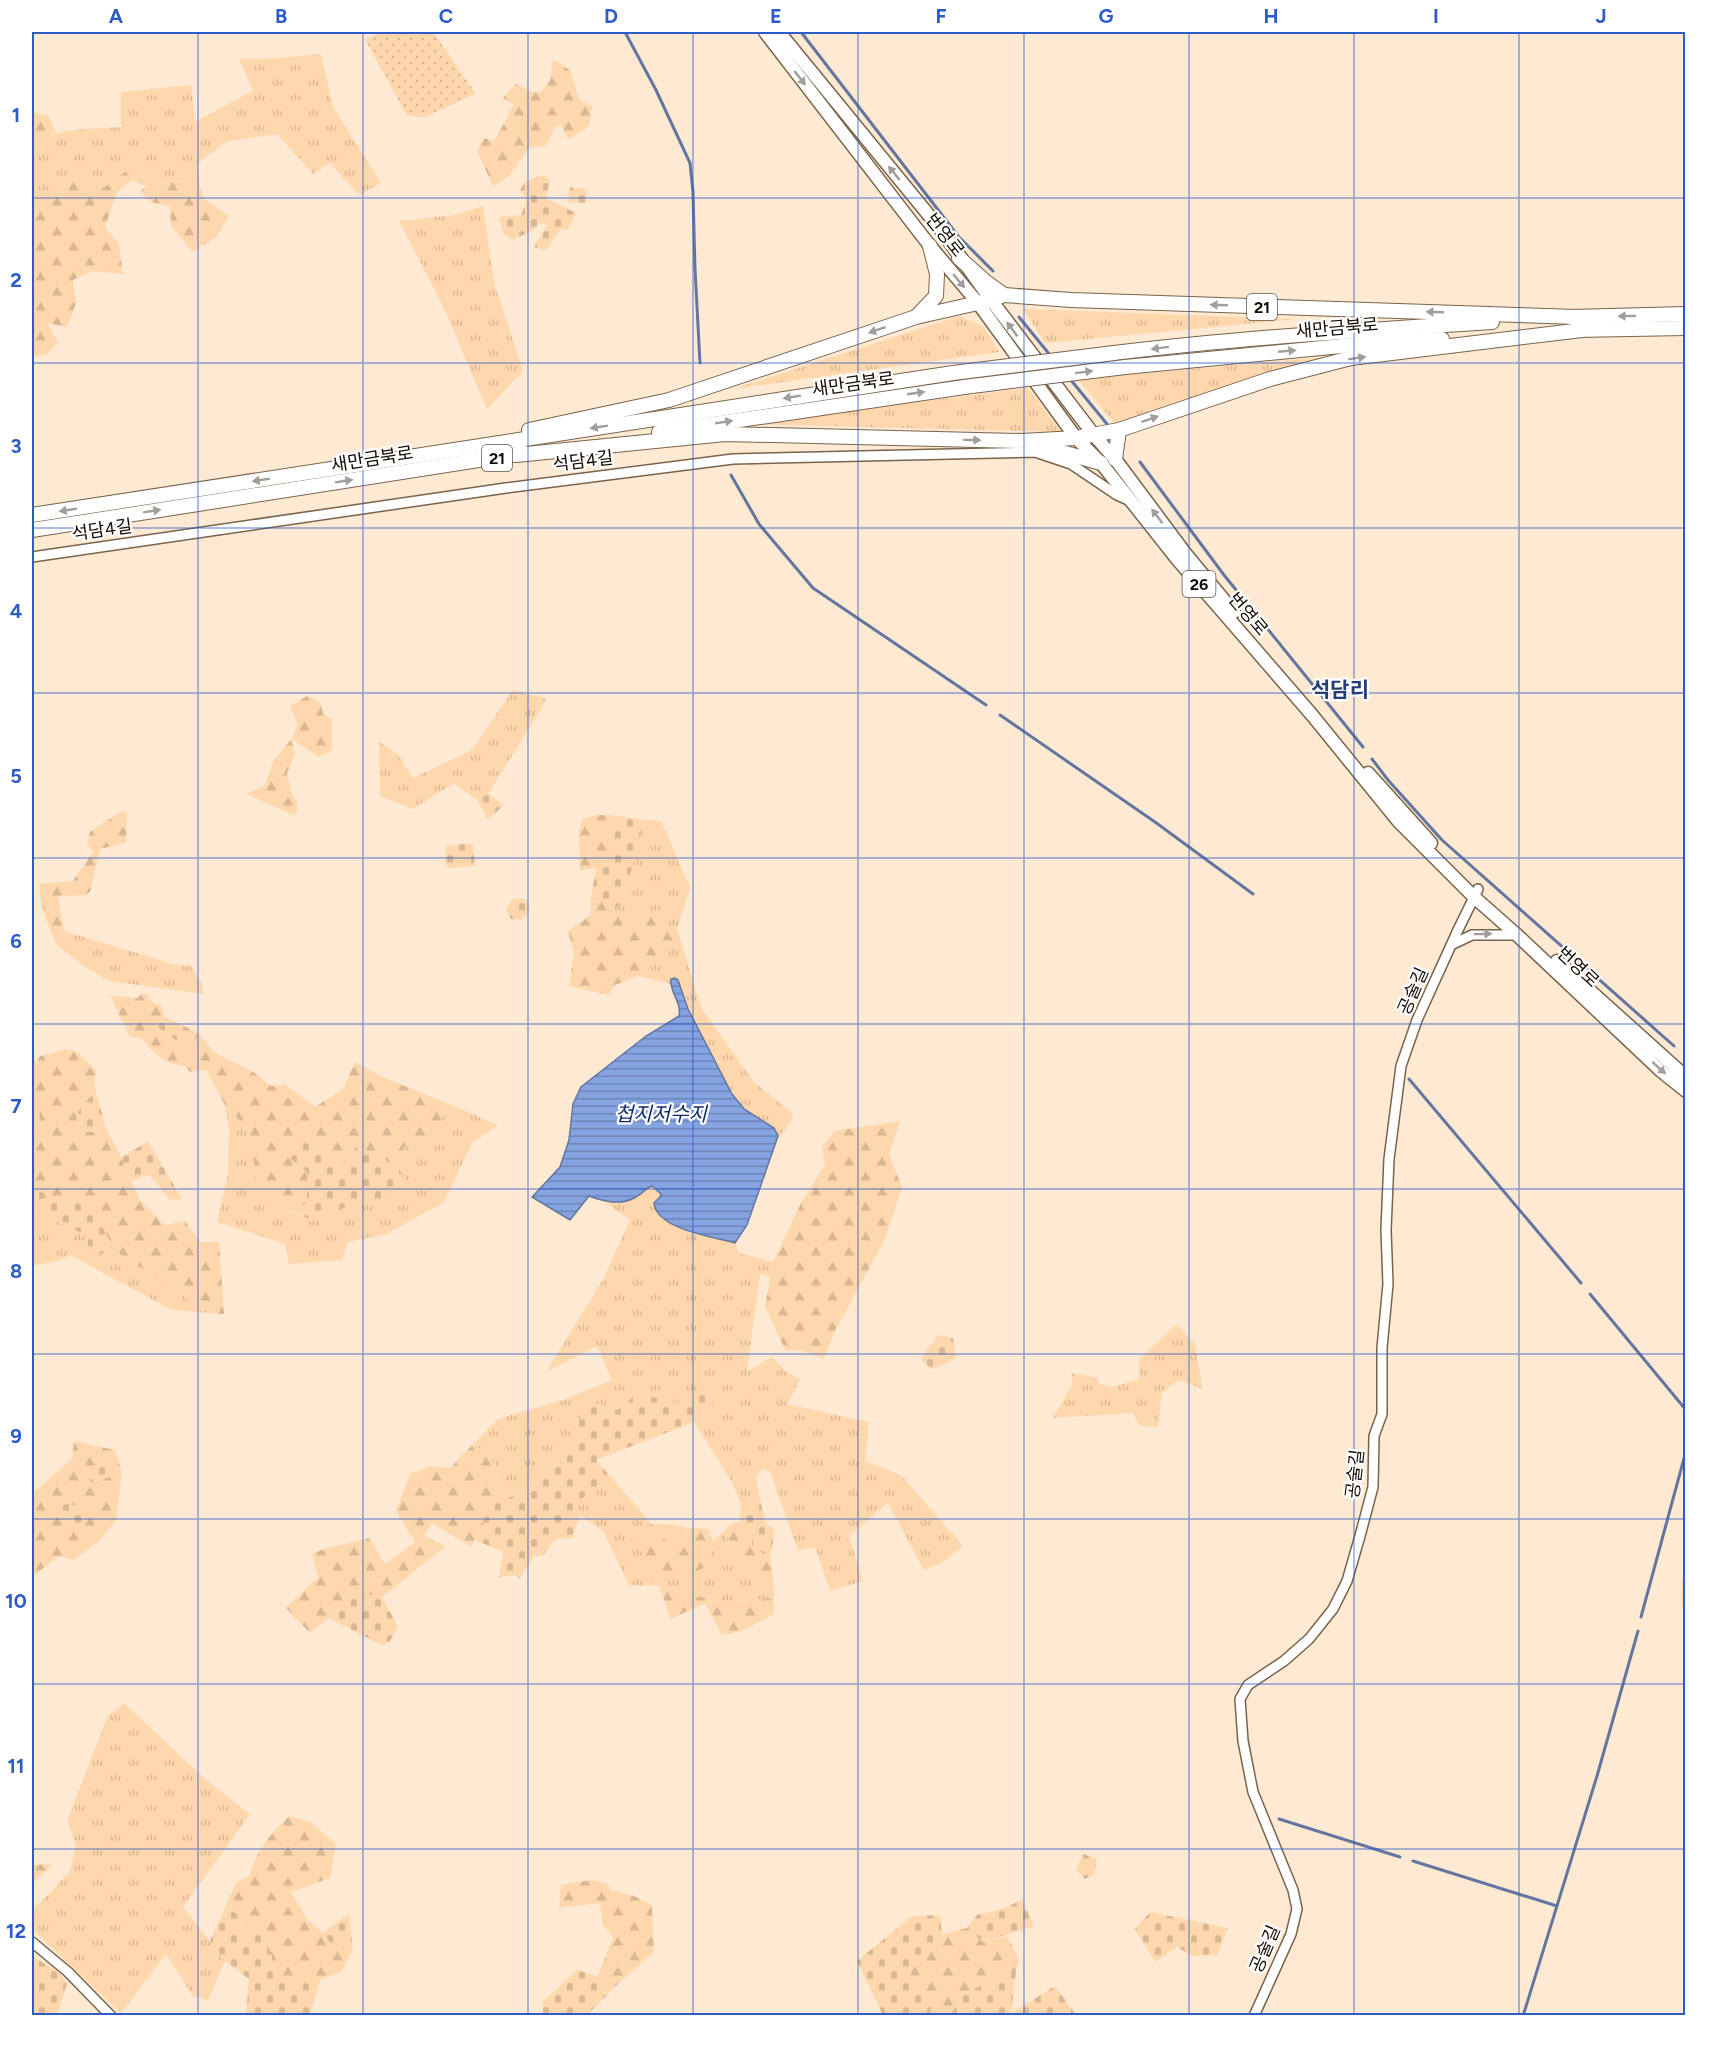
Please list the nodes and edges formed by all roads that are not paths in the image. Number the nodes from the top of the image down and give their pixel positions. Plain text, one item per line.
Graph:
1 (765, 32) edge
2 (779, 32) edge
3 (930, 246) junction
4 (959, 258) junction
5 (1004, 296) junction
6 (984, 302) junction
7 (1686, 314) edge
8 (916, 317) junction
9 (1580, 323) junction
10 (1686, 328) edge
11 (1119, 430) junction
12 (1094, 435) junction
13 (1076, 438) junction
14 (1022, 441) junction
15 (433, 453) junction
16 (516, 455) junction
17 (1115, 459) junction
18 (1101, 463) junction
19 (1131, 501) junction
20 (32, 516) edge
21 (32, 530) edge
22 (32, 557) edge
23 (1476, 893) junction
24 (1517, 935) junction
25 (1451, 945) junction
26 (1686, 1077) edge
27 (1686, 1091) edge
28 (32, 1942) edge
29 (111, 2016) edge
30 (1254, 2016) edge

1 -> 3 main road, 번영로 / 26
4 -> 2 main road, 번영로 / 26
3 -> 6 main road, 번영로 / 26
3 - 8 highway, 21
4 - 5 highway
4 - 6 main road, 번영로 / 26
5 - 6 highway
9 -> 5 highway, 21
6 - 8 highway
12 -> 6 main road, 번영로 / 26
6 - 13 main road, 번영로 / 26
7 -> 9 highway, 새만금북로 / 21
8 -> 15 highway, 21
9 - 10 highway, 새만금북로 / 21
11 -> 9 highway, 21
9 -> 15 highway, 새만금북로 / 21, bridge
16 -> 9 highway, 새만금북로 / 21, bridge
11 - 12 highway, 21
11 - 17 highway
12 - 13 highway, 21
12 - 17 main road, 번영로 / 26
13 - 14 highway, 21
13 - 18 main road, 번영로 / 26
16 -> 14 highway, 21
14 - 18 highway
15 -> 20 highway, 새만금북로 / 21
21 -> 16 highway, 새만금북로 / 21
23 -> 17 main road, 번영로 / 26
18 - 19 main road, 번영로 / 26
19 - 22 street, 석담4길
19 - 23 main road, 번영로 / 26
23 - 24 main road, 번영로 / 26
23 - 25 street, 공술길
23 - 26 main road, 번영로 / 26
25 -> 24 street
24 -> 27 main road, 번영로 / 26
25 - 30 street, 공술길
28 - 29 street

